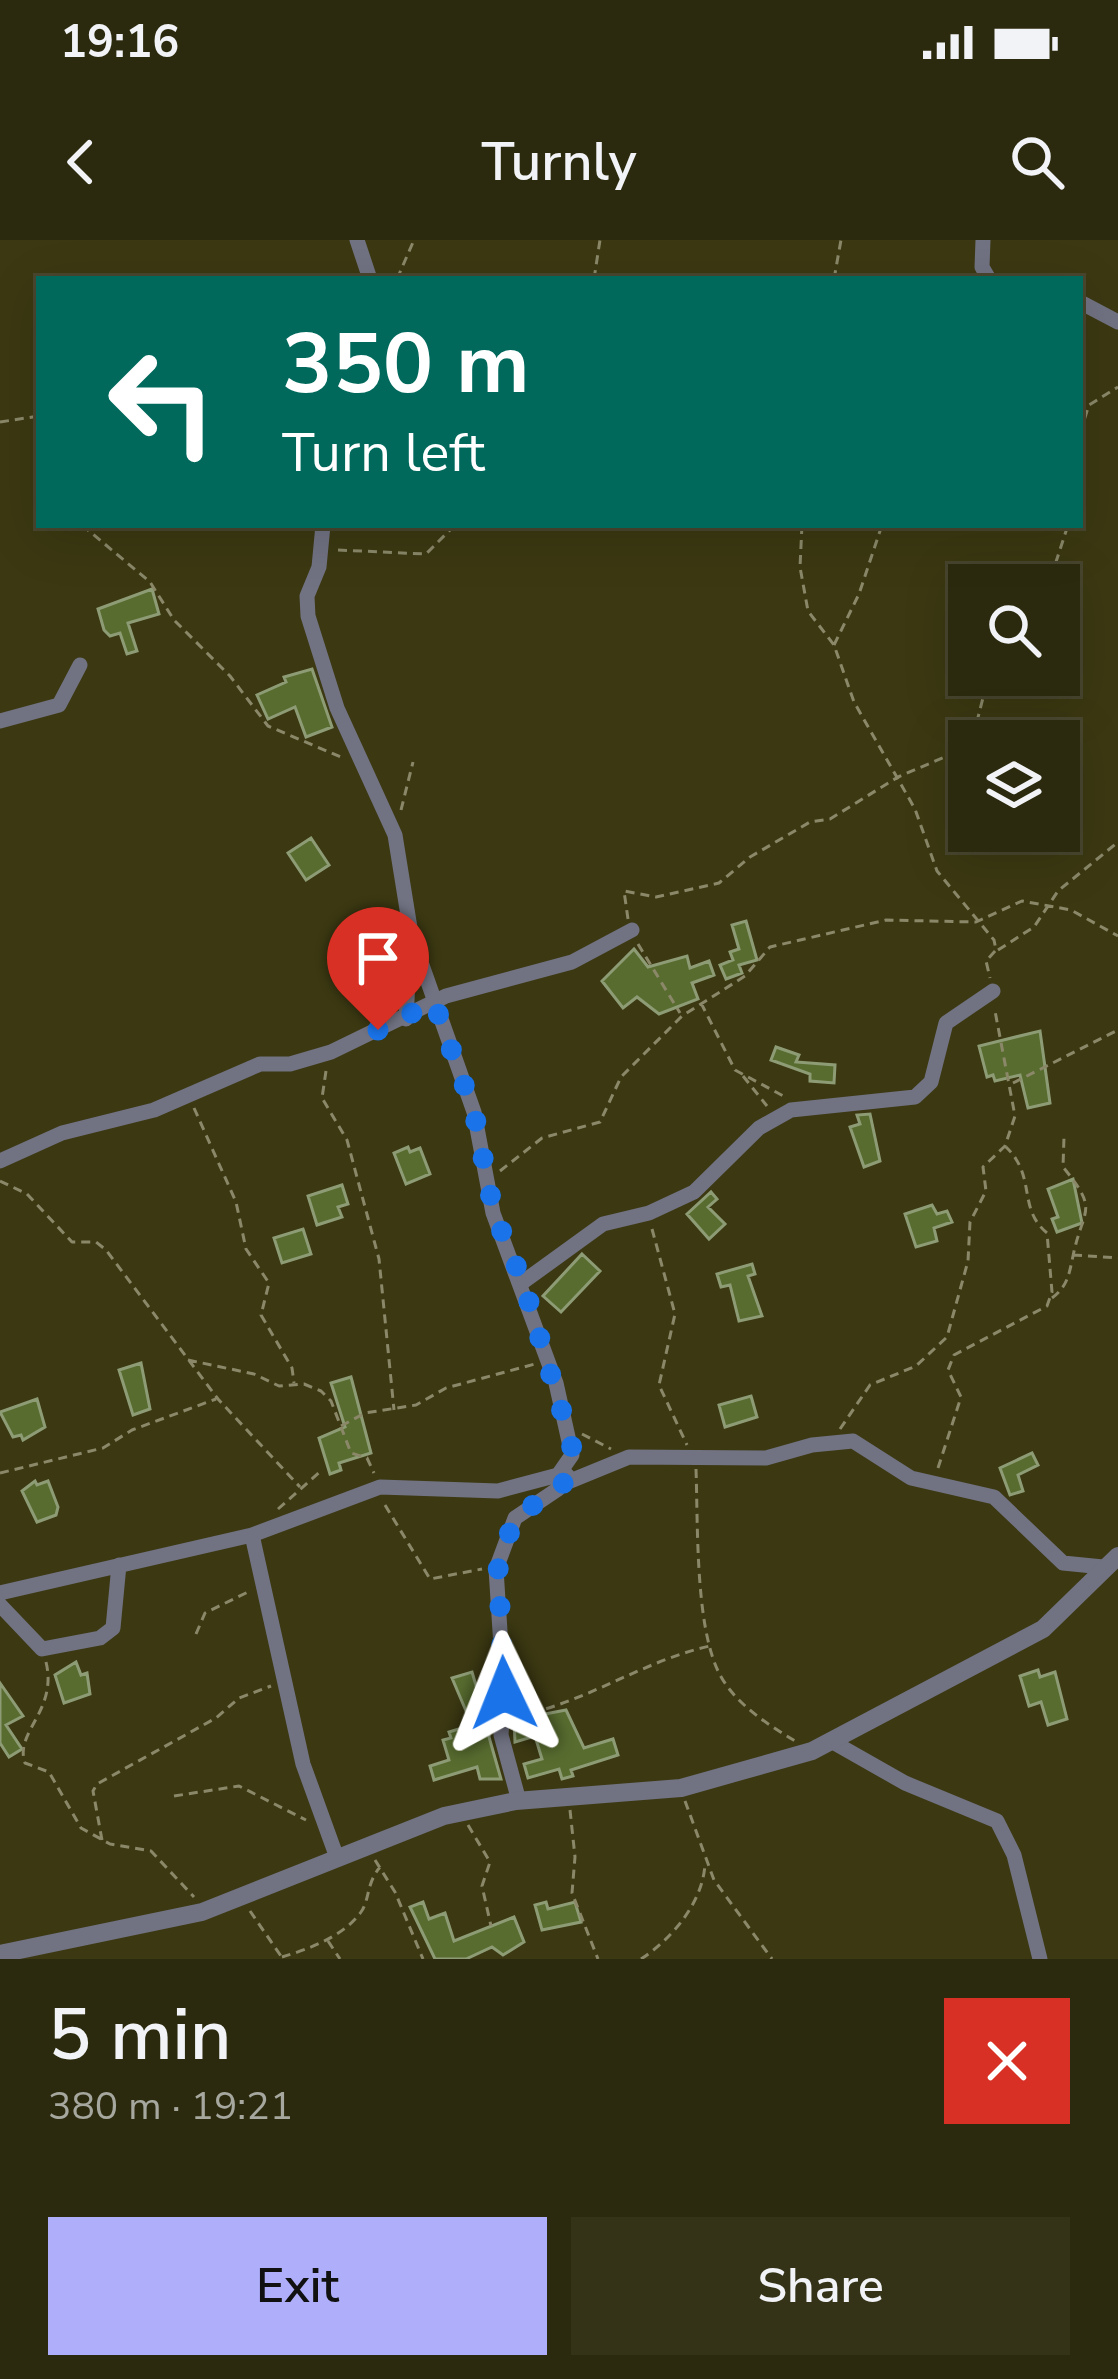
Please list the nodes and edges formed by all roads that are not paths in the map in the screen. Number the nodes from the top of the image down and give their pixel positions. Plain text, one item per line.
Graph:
1 (357, 240) edge
2 (983, 240) edge
3 (369, 276) edge
4 (986, 276) edge
5 (1083, 304) edge
6 (1118, 322) edge
7 (323, 528) edge
8 (80, 665) dead end
9 (0, 721) edge
10 (632, 930) road end
11 (411, 934) junction
12 (993, 991) road end
13 (434, 1002) junction
14 (406, 1019) junction
15 (0, 1161) edge
16 (523, 1282) junction
17 (565, 1475) junction
18 (257, 1532) junction
19 (1110, 1561) edge
20 (119, 1565) junction
21 (0, 1593) edge
22 (0, 1606) edge
23 (831, 1741) junction
24 (519, 1801) junction
25 (336, 1855) junction
26 (0, 1954) edge
27 (1040, 1959) edge

1 - 3 street
2 - 4 street
5 - 6 street
7 - 11 street
8 - 9 street
10 - 13 street
11 - 13 street
11 - 14 street
12 - 16 street
13 - 14 street
13 - 16 street
14 - 15 street
16 - 17 street
17 - 18 street
17 - 19 street
17 - 24 street
18 - 20 street
18 - 25 street
19 - 23 street
20 - 21 street
20 - 22 street
23 - 24 street
23 - 27 street
24 - 25 street
25 - 26 street

